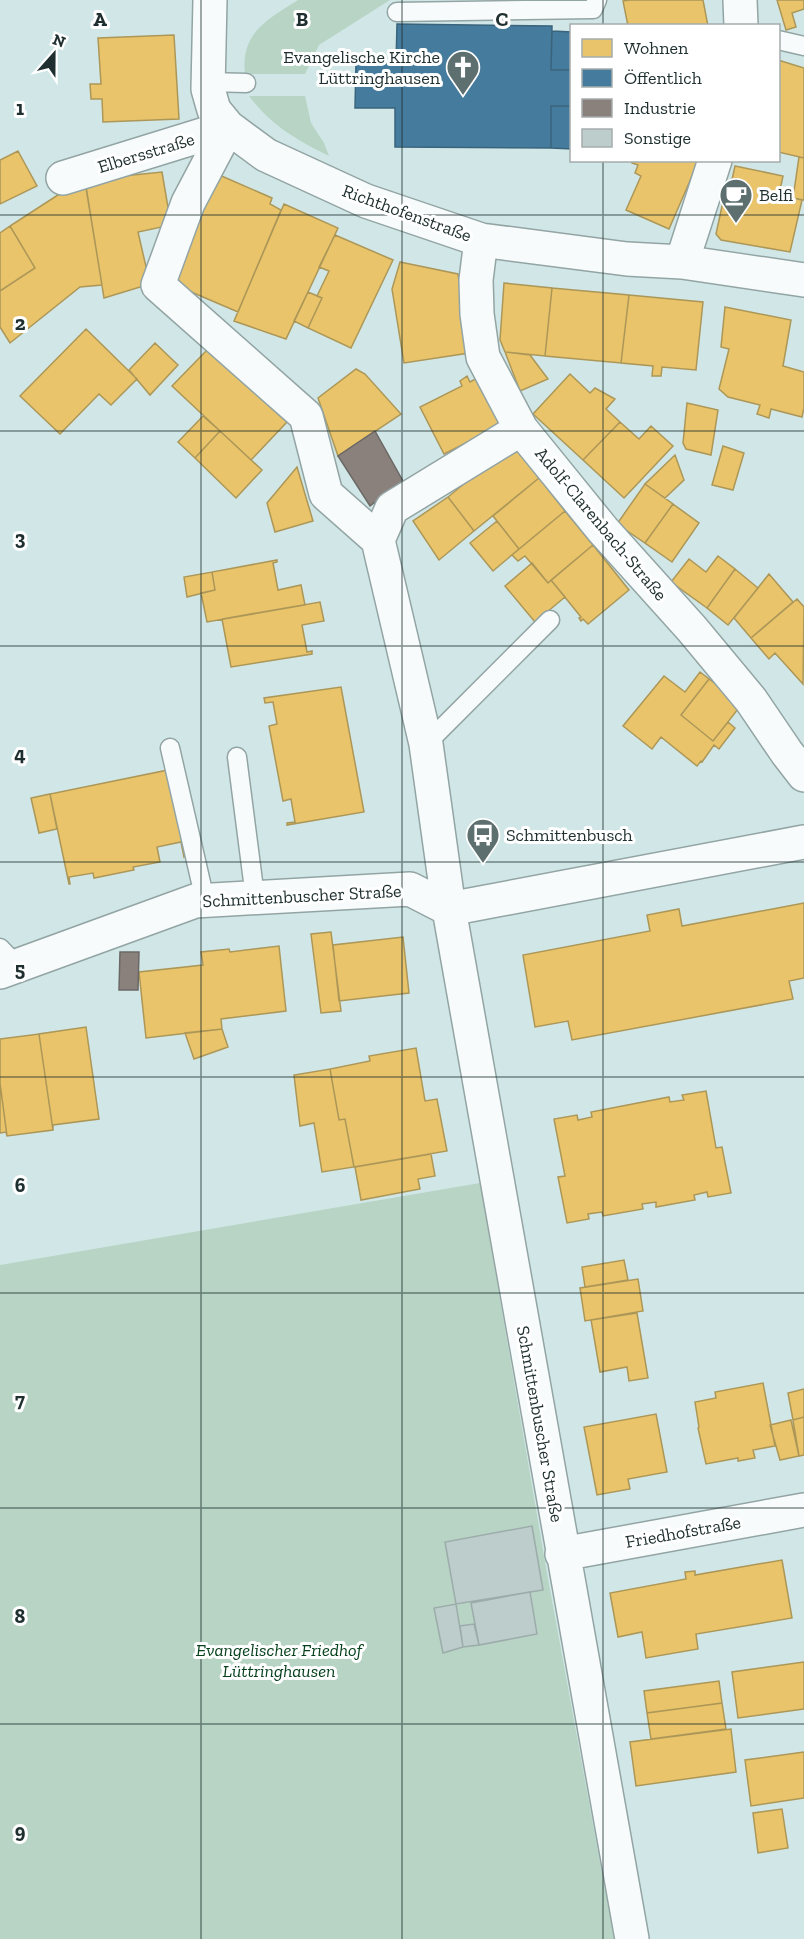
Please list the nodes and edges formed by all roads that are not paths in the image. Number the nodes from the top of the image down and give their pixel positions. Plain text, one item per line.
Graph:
1 (210, 0) edge
2 (740, 0) edge
3 (596, 11) edge
4 (397, 12) dead end
5 (741, 24) edge
6 (780, 40) edge
7 (804, 46) edge
8 (208, 82) junction
9 (246, 83) dead end
10 (228, 127) junction
11 (714, 162) edge
12 (63, 178) dead end
13 (481, 240) junction
14 (682, 262) junction
15 (804, 280) edge
16 (521, 429) junction
17 (378, 540) junction
18 (550, 620) dead end
19 (426, 744) junction
20 (170, 748) dead end
21 (237, 757) dead end
22 (804, 775) edge
23 (804, 842) edge
24 (255, 897) junction
25 (205, 900) junction
26 (449, 909) junction
27 (6, 962) edge
28 (804, 1510) edge
29 (562, 1554) junction
30 (632, 1939) edge

1 - 8 street, Richthofenstraße
2 - 5 street
3 - 4 lane
6 - 7 lane
8 - 9 lane
8 - 10 street, Richthofenstraße
10 - 12 street, Elbersstraße
10 - 13 street, Richthofenstraße
10 - 17 street
11 - 14 street
13 - 14 street, Richthofenstraße
13 - 16 street, Adolf-Clarenbach-Straße
14 - 15 street, Richthofenstraße
16 - 17 street
16 - 22 street, Adolf-Clarenbach-Straße
17 - 19 street, Schmittenbuscher Straße
18 - 19 lane
19 - 26 street, Schmittenbuscher Straße
20 - 25 lane
21 - 24 lane
23 - 26 street
24 - 25 street, Schmittenbuscher Straße
24 - 26 street, Schmittenbuscher Straße
25 - 27 street, Schmittenbuscher Straße
26 - 29 street, Schmittenbuscher Straße
28 - 29 street, Friedhofstraße
29 - 30 street, Schmittenbuscher Straße

